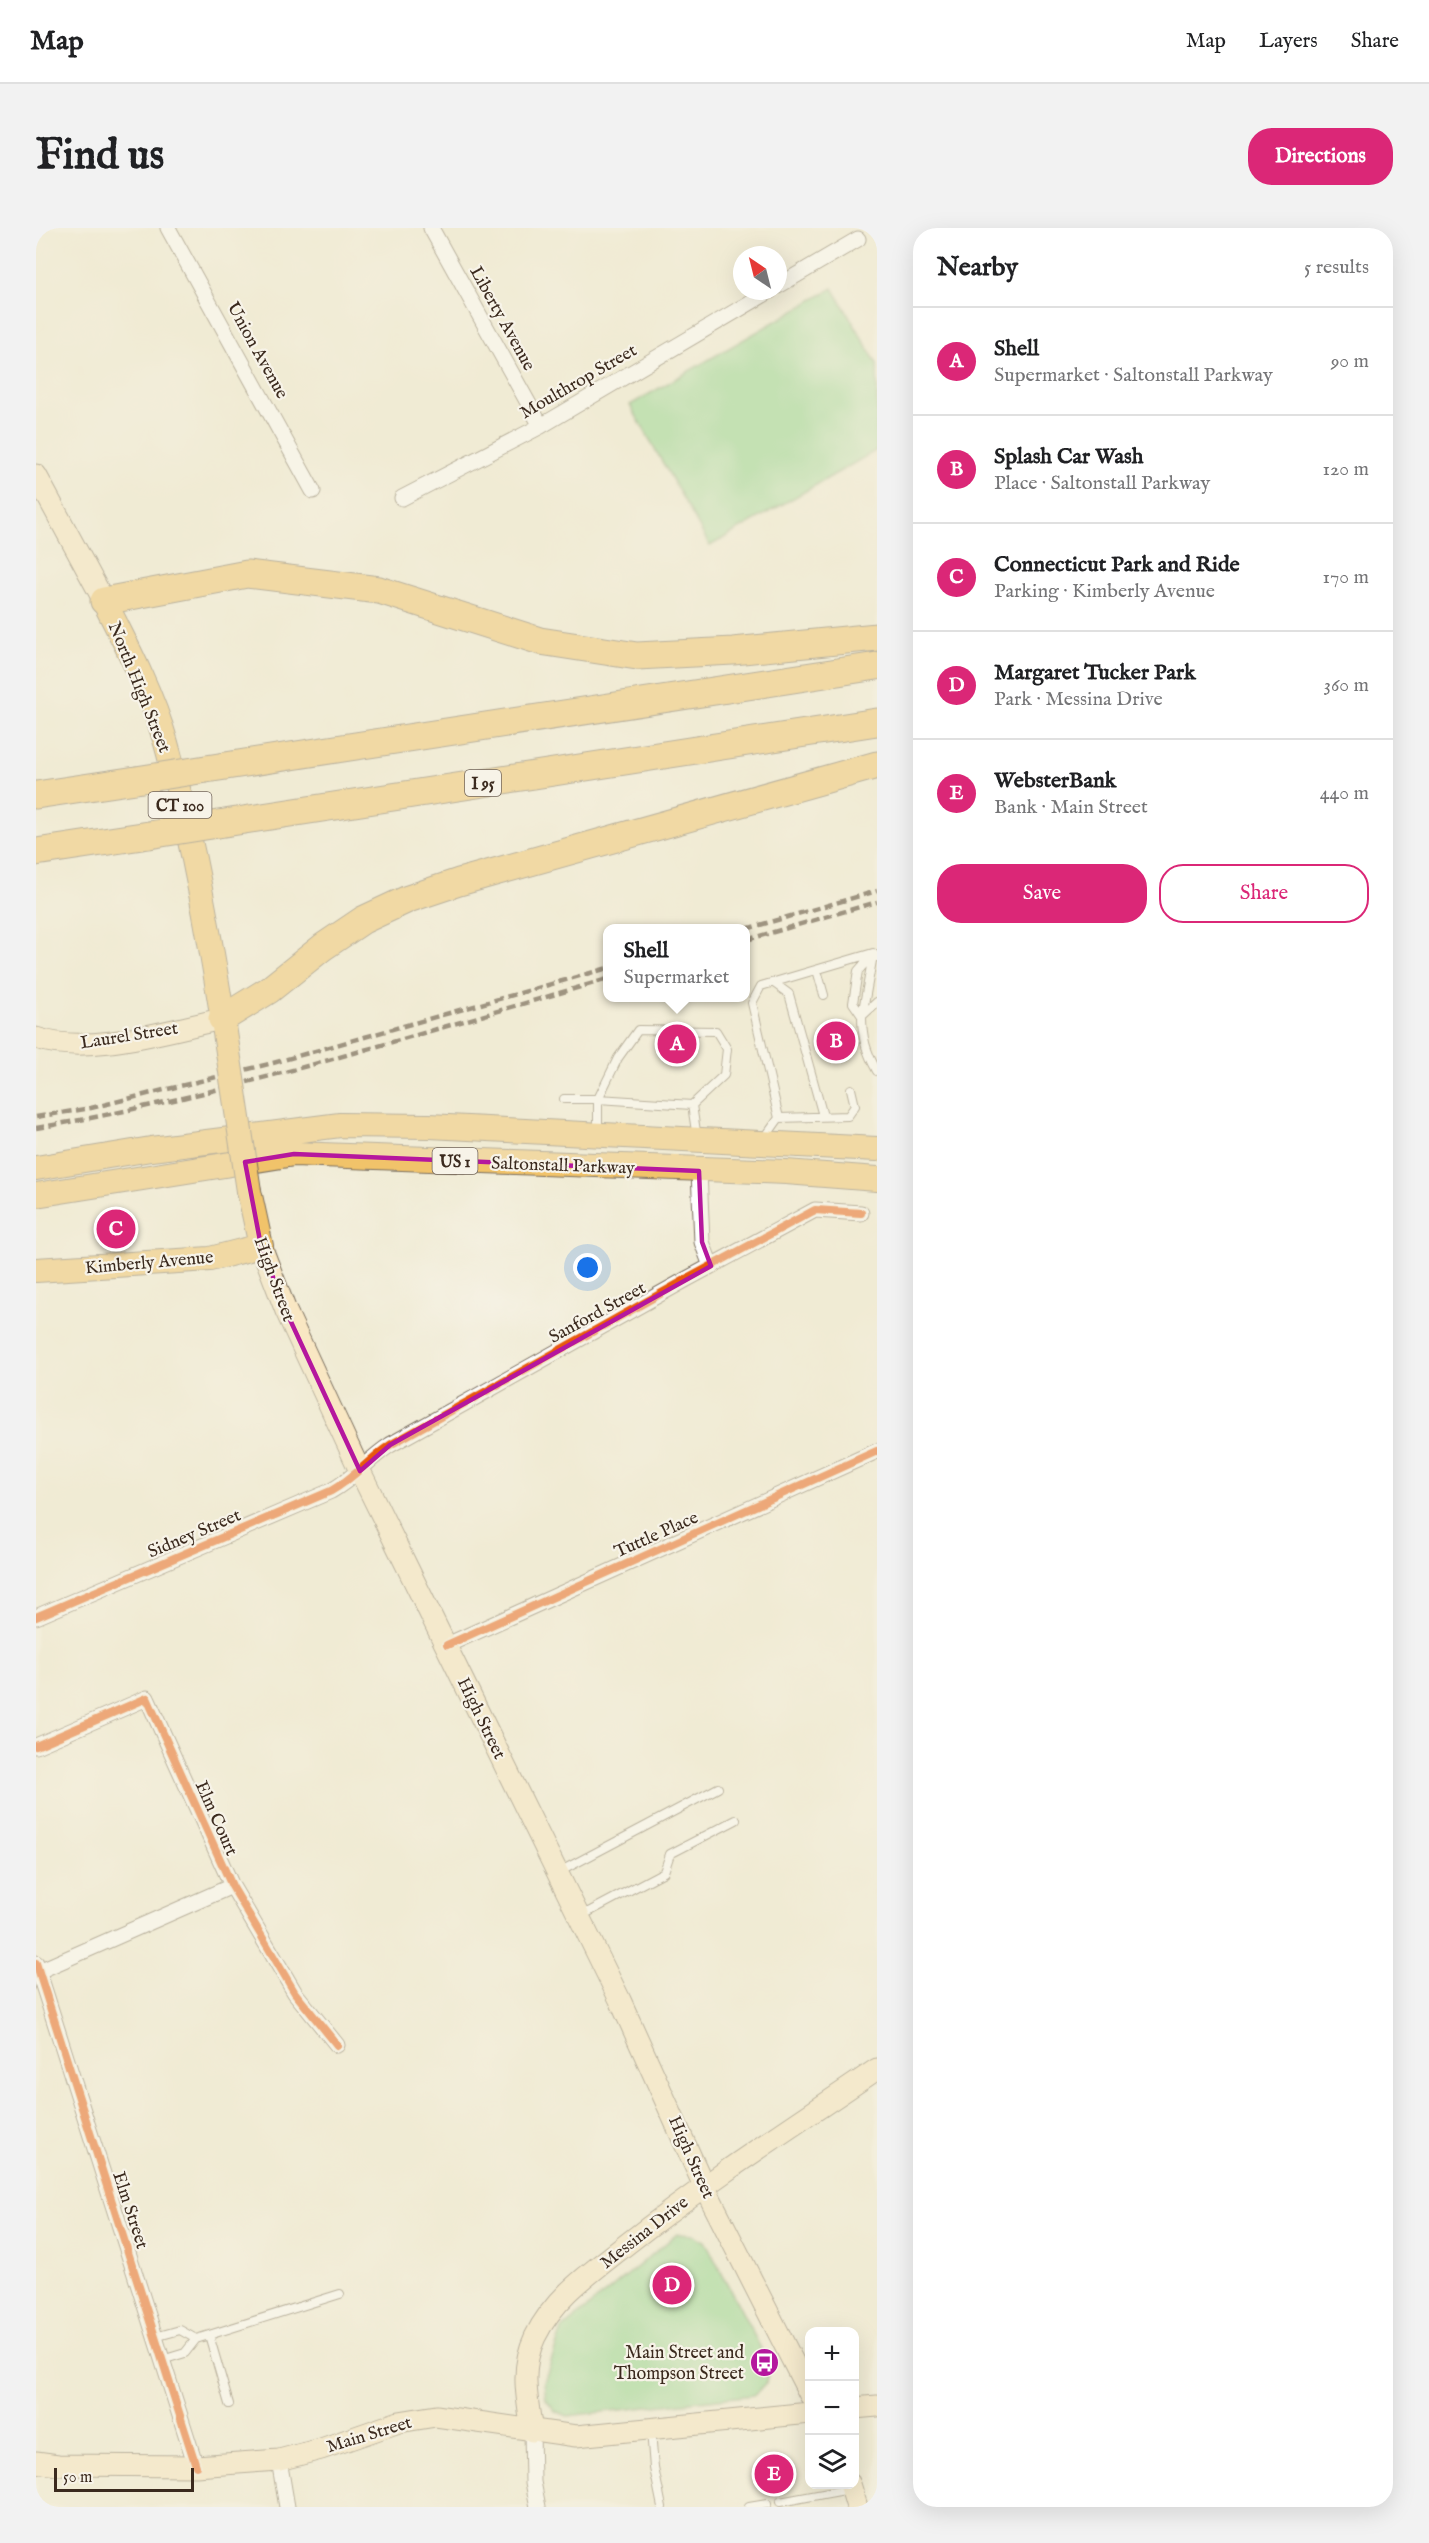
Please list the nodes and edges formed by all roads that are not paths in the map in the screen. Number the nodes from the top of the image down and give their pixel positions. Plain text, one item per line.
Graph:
1 (168, 228) edge
2 (431, 228) edge
3 (858, 239) dead end
4 (787, 281) edge
5 (755, 300) edge
6 (541, 426) junction
7 (36, 475) edge
8 (313, 491) dead end
9 (402, 498) dead end
10 (104, 601) junction
11 (877, 637) edge
12 (877, 666) edge
13 (877, 722) edge
14 (877, 765) edge
15 (36, 795) edge
16 (36, 852) edge
17 (875, 955) edge
18 (818, 970) junction
19 (774, 983) junction
20 (824, 995) dead end
21 (877, 1002) edge
22 (862, 1016) junction
23 (222, 1019) junction
24 (36, 1038) edge
25 (877, 1071) edge
26 (850, 1089) dead end
27 (564, 1099) dead end
28 (598, 1099) junction
29 (693, 1105) junction
30 (823, 1116) junction
31 (779, 1118) junction
32 (598, 1134) junction
33 (697, 1139) junction
34 (761, 1143) junction
35 (877, 1149) edge
36 (36, 1167) edge
37 (699, 1171) junction
38 (877, 1179) edge
39 (36, 1195) edge
40 (861, 1213) dead end
41 (261, 1246) junction
42 (711, 1266) junction
43 (36, 1270) edge
44 (877, 1450) edge
45 (360, 1471) junction
46 (36, 1617) edge
47 (447, 1645) junction
48 (36, 1746) edge
49 (718, 1788) dead end
50 (736, 1820) dead end
51 (558, 1872) junction
52 (232, 1886) junction
53 (579, 1917) junction
54 (38, 1967) edge
55 (337, 2045) dead end
56 (877, 2069) edge
57 (704, 2186) junction
58 (340, 2294) dead end
59 (208, 2335) junction
60 (155, 2337) junction
61 (196, 2339) junction
62 (162, 2360) junction
63 (805, 2385) edge
64 (229, 2404) dead end
65 (877, 2406) edge
66 (859, 2408) edge
67 (805, 2413) edge
68 (651, 2428) junction
69 (532, 2431) junction
70 (279, 2460) junction
71 (36, 2462) edge
72 (196, 2466) junction
73 (853, 2493) edge
74 (780, 2502) dead end
75 (794, 2503) edge
76 (767, 2504) dead end
77 (287, 2507) edge
78 (538, 2507) edge
79 (662, 2507) edge
80 (749, 2507) edge

1 - 8 street, Union Avenue
2 - 6 street, Liberty Avenue
3 - 4 street
5 - 6 street, Moulthrop Street
6 - 9 street, Moulthrop Street
7 - 10 main road, North High Street / CT 100
10 - 11 highway
10 - 23 main road, North High Street / CT 100
12 - 15 highway, bridge
13 - 16 highway, I 95, bridge
14 - 23 highway
17 - 18 lane
17 - 22 lane
17 - 22 lane
18 - 19 lane
18 - 20 lane
19 - 30 lane
19 - 31 lane
21 - 22 lane
22 - 25 lane
23 - 24 main road, Laurel Street
23 - 41 main road, High Street / CT 100, bridge
26 - 30 lane
27 - 28 lane
28 - 29 lane
28 - 29 lane
28 - 32 lane
29 - 33 lane
30 - 31 lane
31 - 34 lane
32 - 33 main road, Saltonstall Parkway / US 1
32 - 36 main road, Saltonstall Parkway / US 1
33 - 34 main road, Saltonstall Parkway / US 1
34 - 35 main road, Saltonstall Parkway / US 1
37 - 38 main road, Saltonstall Parkway / US 1
37 - 39 main road, Saltonstall Parkway / US 1
37 - 42 street
40 - 42 street, Sanford Street
41 - 43 main road, Kimberly Avenue
41 - 45 main road, High Street / CT 100
42 - 45 street, Sanford Street
44 - 47 street, Tuttle Place
45 - 46 street, Sidney Street
45 - 47 main road, High Street / CT 100
47 - 51 main road, High Street / CT 100
48 - 52 street, Elm Court
49 - 51 lane
50 - 53 lane
51 - 53 main road, High Street / CT 100
52 - 54 street
52 - 55 street, Elm Court
53 - 57 main road, High Street / CT 100
54 - 60 street, Elm Street
56 - 57 main road, Messina Drive
57 - 63 main road, High Street / CT 100
57 - 69 main road, Messina Drive
58 - 59 lane
59 - 61 lane
59 - 64 lane
60 - 61 lane
60 - 62 street, Elm Street
61 - 62 lane
62 - 72 street, Elm Street
65 - 66 main road
67 - 68 main road, Main Street
68 - 69 main road, Main Street
68 - 79 lane
69 - 70 main road, Main Street
69 - 78 street
70 - 72 main road, Main Street
70 - 77 street
71 - 72 main road, Main Street
73 - 75 lane
74 - 75 lane
76 - 80 lane

